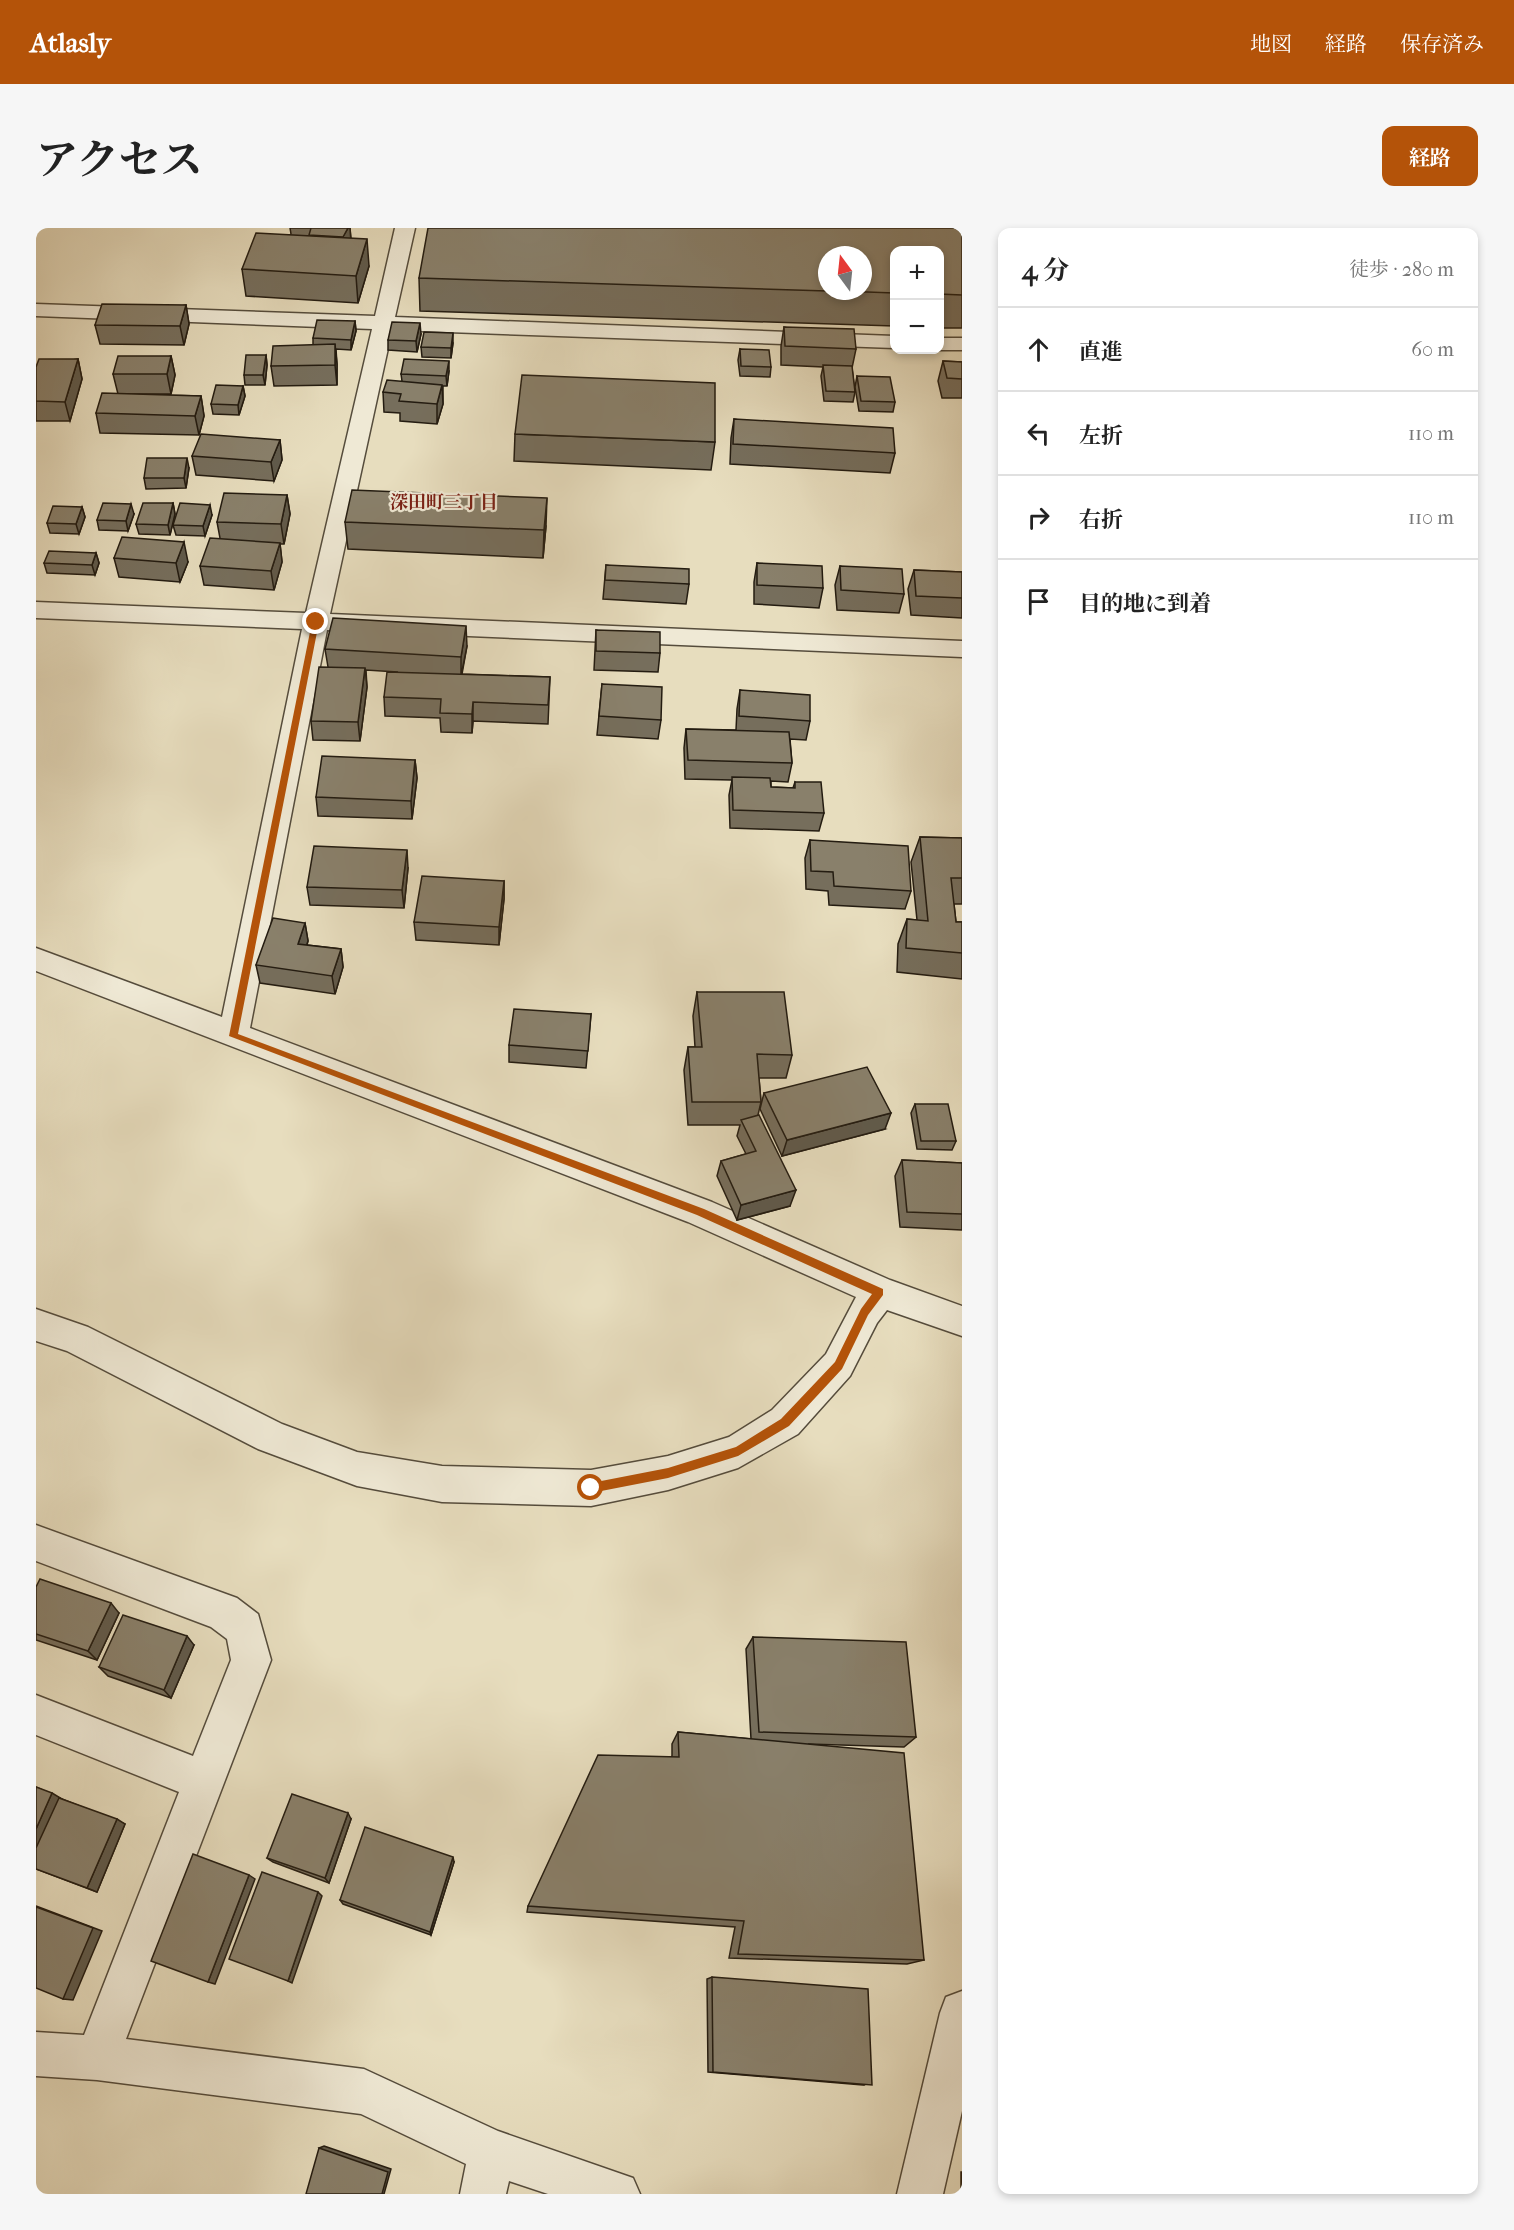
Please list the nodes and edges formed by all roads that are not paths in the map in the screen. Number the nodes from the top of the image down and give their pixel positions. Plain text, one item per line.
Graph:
1 (405, 228) edge
2 (36, 310) edge
3 (385, 322) junction
4 (890, 342) edge
5 (944, 344) edge
6 (962, 344) edge
7 (36, 610) edge
8 (316, 622) junction
9 (962, 649) edge
10 (36, 958) edge
11 (234, 1036) junction
12 (880, 1292) junction
13 (962, 1321) edge
14 (36, 1325) edge
15 (36, 1543) edge
16 (36, 1715) edge
17 (204, 1781) junction
18 (962, 2013) edge
19 (36, 2054) edge
20 (97, 2058) junction
21 (487, 2173) edge
22 (616, 2194) edge
23 (920, 2194) edge

1 - 3 street
2 - 3 street
3 - 4 street
3 - 8 street
5 - 6 street
7 - 8 street
8 - 9 street
8 - 11 street
10 - 11 street
11 - 12 street
12 - 13 street
12 - 14 street
15 - 17 street
16 - 17 street
17 - 20 street
18 - 23 street
19 - 20 street
20 - 21 street
21 - 22 street

